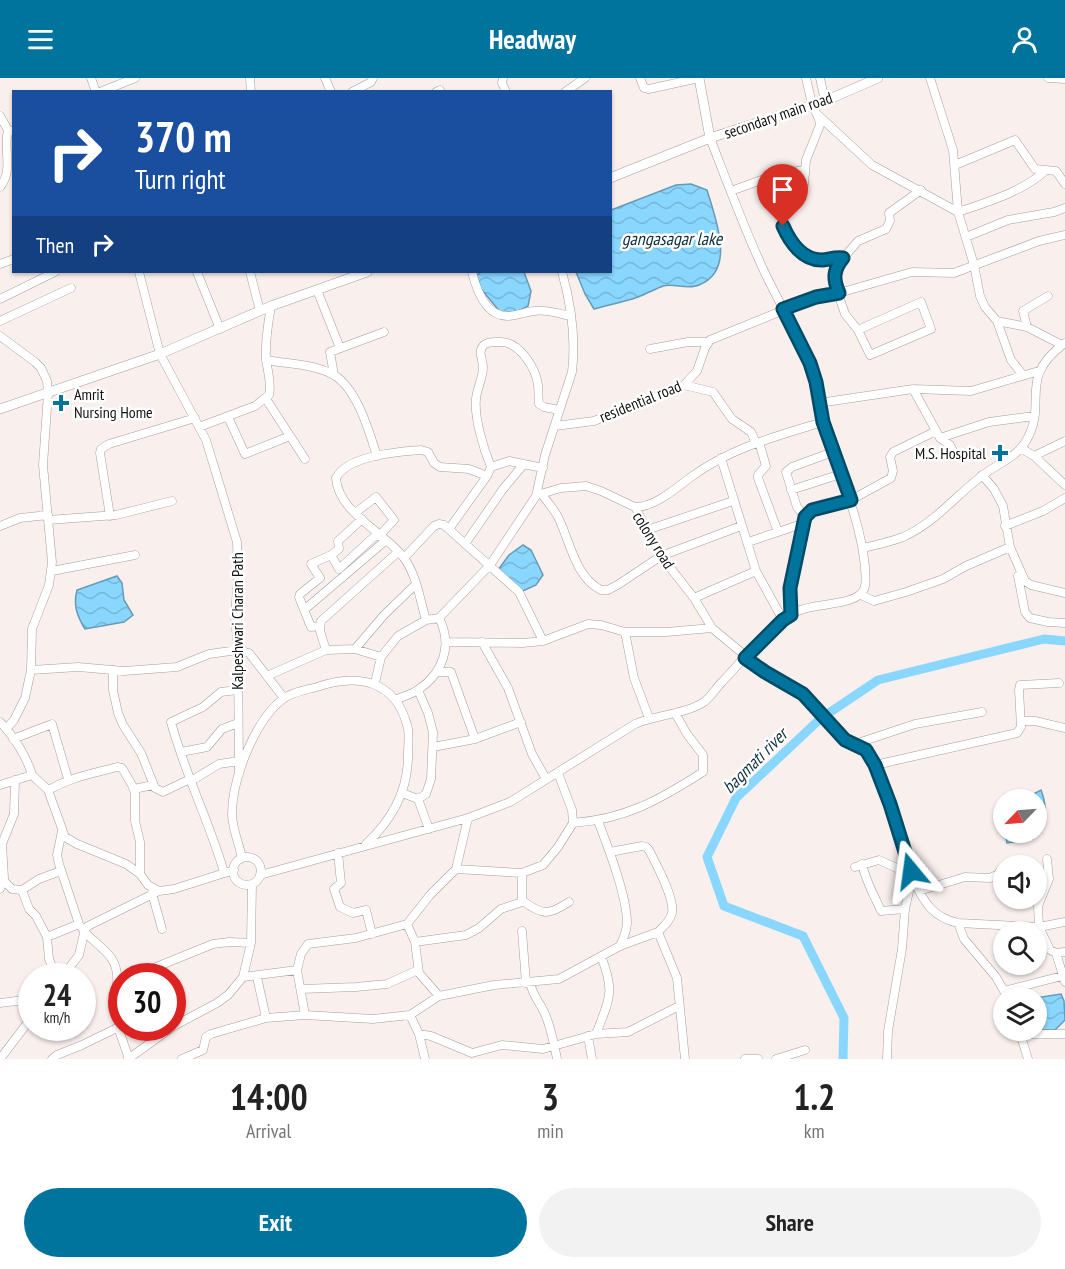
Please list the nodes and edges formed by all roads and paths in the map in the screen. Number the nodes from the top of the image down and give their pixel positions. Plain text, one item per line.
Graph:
1 (135, 78) edge
2 (373, 78) edge
3 (585, 78) edge
4 (640, 78) edge
5 (699, 78) edge
6 (806, 78) edge
7 (820, 78) edge
8 (878, 78) edge
9 (930, 78) edge
10 (1048, 78) edge
11 (1065, 79) edge
12 (103, 90) edge
13 (356, 90) edge
14 (568, 90) edge
15 (825, 101) junction
16 (812, 104) junction
17 (818, 115) junction
18 (5, 125) edge
19 (710, 138) junction
20 (955, 165) junction
21 (805, 170) junction
22 (1045, 171) junction
23 (612, 177) edge
24 (1065, 184) edge
25 (0, 187) edge
26 (921, 190) junction
27 (731, 191) junction
28 (1064, 210) edge
29 (958, 212) junction
30 (1065, 235) edge
31 (966, 237) junction
32 (843, 258) junction
33 (975, 265) junction
34 (53, 273) edge
35 (139, 273) edge
36 (197, 273) edge
37 (250, 273) edge
38 (472, 273) edge
39 (562, 273) edge
40 (349, 274) edge
41 (71, 288) dead end
42 (317, 290) junction
43 (839, 293) junction
44 (1048, 296) dead end
45 (0, 299) edge
46 (271, 306) junction
47 (783, 309) junction
48 (260, 311) junction
49 (571, 316) junction
50 (0, 321) edge
51 (997, 321) junction
52 (1027, 327) junction
53 (220, 329) junction
54 (858, 330) junction
55 (384, 332) dead end
56 (0, 336) edge
57 (708, 342) junction
58 (1064, 344) edge
59 (339, 348) junction
60 (650, 349) dead end
61 (160, 354) junction
62 (266, 360) junction
63 (1039, 371) junction
64 (334, 375) junction
65 (1023, 375) junction
66 (684, 385) junction
67 (913, 389) junction
68 (48, 393) junction
69 (266, 399) junction
70 (819, 404) junction
71 (0, 408) edge
72 (558, 410) junction
73 (1034, 416) junction
74 (228, 417) junction
75 (195, 418) junction
76 (823, 422) junction
77 (555, 426) junction
78 (199, 427) junction
79 (938, 435) junction
80 (290, 436) junction
81 (1065, 441) edge
82 (757, 443) junction
83 (1021, 448) junction
84 (833, 452) junction
85 (955, 455) dead end
86 (377, 456) junction
87 (1034, 456) junction
88 (721, 458) junction
89 (304, 459) dead end
90 (524, 464) junction
91 (491, 467) junction
92 (543, 468) junction
93 (841, 474) junction
94 (982, 475) junction
95 (487, 476) junction
96 (1065, 485) edge
97 (791, 490) junction
98 (539, 495) junction
99 (1065, 498) edge
100 (851, 500) junction
101 (172, 501) dead end
102 (733, 501) junction
103 (635, 507) junction
104 (110, 516) junction
105 (358, 516) junction
106 (48, 517) junction
107 (804, 520) junction
108 (0, 526) edge
109 (741, 526) junction
110 (1005, 526) junction
111 (449, 529) junction
112 (647, 530) junction
113 (777, 532) junction
114 (380, 537) junction
115 (748, 542) junction
116 (465, 544) junction
117 (863, 548) junction
118 (1008, 548) junction
119 (135, 555) dead end
120 (331, 555) junction
121 (401, 555) junction
122 (661, 556) junction
123 (490, 565) junction
124 (52, 571) junction
125 (756, 572) junction
126 (416, 584) junction
127 (1065, 593) edge
128 (861, 595) junction
129 (694, 598) junction
130 (304, 610) junction
131 (791, 615) junction
132 (440, 618) junction
133 (426, 620) junction
134 (783, 620) junction
135 (1065, 622) edge
136 (320, 626) junction
137 (712, 628) junction
138 (625, 632) junction
139 (543, 640) junction
140 (446, 642) junction
141 (482, 642) junction
142 (355, 649) junction
143 (238, 650) junction
144 (326, 650) junction
145 (381, 657) junction
146 (745, 658) junction
147 (31, 670) junction
148 (113, 670) junction
149 (438, 672) junction
150 (267, 676) junction
151 (375, 683) junction
152 (1059, 684) dead end
153 (237, 690) junction
154 (418, 690) junction
155 (284, 698) junction
156 (397, 699) junction
157 (982, 712) dead end
158 (675, 713) junction
159 (649, 718) junction
160 (1021, 721) junction
161 (0, 722) edge
162 (520, 722) junction
163 (238, 723) junction
164 (1065, 728) edge
165 (7, 729) junction
166 (13, 739) junction
167 (475, 739) junction
168 (855, 744) junction
169 (433, 747) junction
170 (181, 752) junction
171 (239, 761) junction
172 (875, 765) junction
173 (558, 773) junction
174 (238, 774) junction
175 (32, 775) junction
176 (68, 779) junction
177 (546, 779) junction
178 (15, 780) junction
179 (190, 780) junction
180 (0, 785) edge
181 (153, 785) junction
182 (134, 789) junction
183 (48, 790) junction
184 (402, 793) junction
185 (418, 799) junction
186 (468, 818) junction
187 (598, 821) junction
188 (573, 823) junction
189 (429, 829) junction
190 (62, 831) junction
191 (363, 846) junction
192 (610, 852) junction
193 (338, 853) junction
194 (242, 858) junction
195 (1047, 859) dead end
196 (456, 868) junction
197 (234, 870) junction
198 (61, 871) junction
199 (224, 872) junction
200 (522, 873) junction
201 (140, 874) junction
202 (260, 875) junction
203 (912, 876) junction
204 (993, 877) edge
205 (252, 884) junction
206 (1047, 884) edge
207 (2, 885) edge
208 (22, 890) junction
209 (919, 891) junction
210 (156, 892) junction
211 (523, 901) junction
212 (569, 902) dead end
213 (905, 909) junction
214 (1065, 922) edge
215 (958, 923) junction
216 (79, 924) junction
217 (407, 924) junction
218 (993, 925) edge
219 (1047, 927) edge
220 (162, 929) dead end
221 (522, 932) dead end
222 (658, 932) junction
223 (84, 933) junction
224 (372, 934) junction
225 (47, 937) junction
226 (415, 942) junction
227 (251, 944) junction
228 (1047, 944) edge
229 (620, 946) junction
230 (1065, 952) edge
231 (1056, 953) junction
232 (601, 956) junction
233 (51, 963) edge
234 (73, 963) edge
235 (115, 963) edge
236 (166, 963) edge
237 (297, 970) junction
238 (418, 970) junction
239 (257, 976) junction
240 (243, 977) junction
241 (1064, 979) edge
242 (528, 982) junction
243 (1002, 987) edge
244 (1033, 987) edge
245 (301, 989) junction
246 (439, 996) junction
247 (18, 1001) edge
248 (0, 1003) edge
249 (679, 1006) junction
250 (305, 1015) junction
251 (410, 1015) junction
252 (266, 1018) junction
253 (186, 1020) edge
254 (108, 1032) edge
255 (1047, 1033) edge
256 (418, 1034) junction
257 (597, 1034) junction
258 (1065, 1034) edge
259 (18, 1035) edge
260 (588, 1036) junction
261 (123, 1041) edge
262 (153, 1041) edge
263 (1022, 1041) edge
264 (555, 1046) junction
265 (805, 1050) dead end
266 (473, 1056) edge
267 (0, 1059) edge
268 (52, 1059) edge
269 (128, 1059) edge
270 (182, 1059) edge
271 (425, 1059) edge
272 (557, 1059) edge
273 (592, 1059) edge
274 (685, 1059) edge
275 (745, 1059) edge
276 (758, 1059) edge
277 (776, 1059) edge
278 (887, 1059) edge
279 (1028, 1059) edge

1 - 12 street
2 - 13 street
3 - 14 street
4 - 5 street
5 - 19 main road
6 - 16 street
7 - 15 street
8 - 15 main road, secondary main road
9 - 20 street
10 - 11 street
15 - 16 main road, secondary main road
16 - 17 street
16 - 19 main road, secondary main road
17 - 21 street
17 - 26 street
18 - 25 street
19 - 23 main road, secondary main road
19 - 27 street
20 - 22 street
20 - 29 street
21 - 27 street
21 - 32 street
22 - 24 street
22 - 29 street
26 - 29 street
26 - 32 street
27 - 47 street
28 - 31 street
29 - 31 street
30 - 33 street
31 - 33 street
32 - 43 street
33 - 43 street
33 - 51 street
34 - 45 street
35 - 61 street, Kalpeshwari Charan Path
36 - 53 street
37 - 48 street
38 - 49 street
39 - 49 street
40 - 42 main road
41 - 50 street
42 - 46 main road
42 - 59 street
43 - 47 street
43 - 54 street
44 - 52 street
46 - 48 main road
46 - 62 street
47 - 57 street
47 - 70 street
48 - 53 main road
49 - 72 street
51 - 52 street
51 - 65 street
52 - 58 street
53 - 61 main road
54 - 54 street
55 - 59 street
56 - 68 street
57 - 60 street
57 - 66 street, residential road
58 - 63 street
59 - 64 street
61 - 68 main road
61 - 75 street, Kalpeshwari Charan Path
62 - 64 street
62 - 69 street
63 - 65 street
63 - 73 street
64 - 86 street
65 - 67 street
66 - 77 street, residential road
66 - 82 street
67 - 70 street
67 - 79 street
68 - 71 main road
68 - 106 street
69 - 74 street
69 - 80 street
70 - 76 street
72 - 77 street
72 - 91 street
73 - 79 street
73 - 83 street
74 - 78 street
74 - 80 street
75 - 78 street, Kalpeshwari Charan Path
75 - 104 street
76 - 82 street
76 - 84 street
77 - 92 street
78 - 143 street, Kalpeshwari Charan Path
79 - 85 street
79 - 100 street
80 - 89 street
81 - 87 street
82 - 88 street
82 - 113 street
83 - 87 street
83 - 94 street
84 - 93 street
84 - 97 street
86 - 95 street
86 - 105 street
87 - 96 street
88 - 102 street
88 - 103 street
90 - 91 street
90 - 92 street
90 - 116 street
91 - 95 street
92 - 98 street
93 - 97 street
93 - 100 street
94 - 110 street
94 - 117 street
95 - 111 street
97 - 107 street
98 - 103 street, colony road
98 - 122 street
98 - 123 street
99 - 110 street
100 - 107 street
100 - 117 street
101 - 104 street
102 - 109 street
102 - 112 street
103 - 112 street, colony road
104 - 106 street
105 - 114 street
105 - 114 street
105 - 120 street
106 - 108 street
106 - 124 street
107 - 113 street
107 - 131 street
109 - 115 street
109 - 122 street
110 - 118 street
111 - 116 street
111 - 121 street
112 - 122 street, colony road
113 - 115 street
114 - 120 street
114 - 121 street
114 - 130 street
115 - 125 street
116 - 123 street
117 - 128 street
118 - 127 street
118 - 128 street
118 - 135 street
119 - 124 street
120 - 130 street
121 - 126 street
121 - 136 street
122 - 129 street, colony road
123 - 132 street
123 - 139 street
124 - 147 street
125 - 129 street
125 - 134 street
126 - 133 street
126 - 142 street
128 - 131 street
129 - 137 street, colony road
130 - 136 street
131 - 134 street
132 - 133 street
132 - 140 street
133 - 145 street
134 - 146 street
136 - 144 street
137 - 138 street
137 - 146 street, colony road
138 - 139 street
138 - 159 street
139 - 141 street
140 - 141 street
140 - 149 street
141 - 162 street
142 - 144 street
142 - 145 street
143 - 148 street
143 - 150 street
143 - 153 street, Kalpeshwari Charan Path
144 - 150 street
145 - 151 street
146 - 158 street
146 - 168 street, colony road
147 - 148 street
147 - 165 street
148 - 181 street
149 - 154 street
149 - 167 street
150 - 155 street
151 - 155 street
151 - 156 street
152 - 160 street
153 - 163 street, Kalpeshwari Charan Path
153 - 170 street
154 - 156 street
154 - 169 street
155 - 174 street
156 - 184 street
157 - 168 street
158 - 159 street
158 - 187 street
159 - 173 street
160 - 164 street
160 - 172 street
161 - 165 street
162 - 167 street
162 - 177 street
163 - 170 street
163 - 171 street, Kalpeshwari Charan Path
165 - 166 street
166 - 175 street
166 - 176 street
167 - 169 street
168 - 172 street
169 - 185 street
170 - 179 street
171 - 174 street, Kalpeshwari Charan Path
171 - 179 street
172 - 203 street
173 - 177 street
173 - 188 street
174 - 194 street
175 - 178 street
175 - 183 street
176 - 182 street
176 - 183 street
177 - 186 street
178 - 180 street
178 - 207 street
179 - 181 street
179 - 199 street
181 - 182 street
182 - 201 street
183 - 190 street
184 - 185 street
184 - 191 street
185 - 189 street
186 - 189 street
186 - 196 street
187 - 188 street
187 - 192 street
188 - 200 street
189 - 191 street
190 - 198 street
190 - 201 street
191 - 193 street
192 - 222 street
192 - 229 street
193 - 202 street
193 - 224 street
194 - 197 street
194 - 202 street
195 - 206 street
196 - 200 street
196 - 217 street
197 - 199 street
197 - 205 street
198 - 208 street
198 - 216 street
199 - 210 street
200 - 211 street
201 - 210 street
202 - 205 street
203 - 209 street
203 - 213 street
203 - 213 street
204 - 209 street
205 - 227 street
207 - 208 street
208 - 225 street
209 - 215 street
210 - 220 street
210 - 223 street
211 - 212 street
211 - 226 street
213 - 278 street
214 - 219 street
215 - 218 street
215 - 243 street
216 - 223 street
216 - 225 street
217 - 224 street
217 - 226 street
221 - 242 street
222 - 229 street
222 - 249 street
223 - 234 street
223 - 235 street
224 - 237 street
225 - 233 street
226 - 238 street
227 - 236 street
227 - 240 street
228 - 231 street
229 - 232 street
230 - 231 street
231 - 241 street
232 - 242 street
232 - 257 street
237 - 239 street
237 - 245 street
238 - 245 street
238 - 246 street
239 - 240 street
239 - 252 street
240 - 253 street
241 - 244 street
242 - 246 street
242 - 264 street
245 - 250 street
246 - 251 street
247 - 248 street
249 - 257 street
249 - 274 street
250 - 251 street
250 - 252 street
251 - 256 street
252 - 270 street
254 - 268 street
255 - 258 street
256 - 266 street
256 - 271 street
257 - 260 street
259 - 267 street
260 - 264 street
260 - 273 street
261 - 269 street
262 - 269 street
263 - 279 street
264 - 266 street
264 - 272 street
265 - 277 street
275 - 276 street

